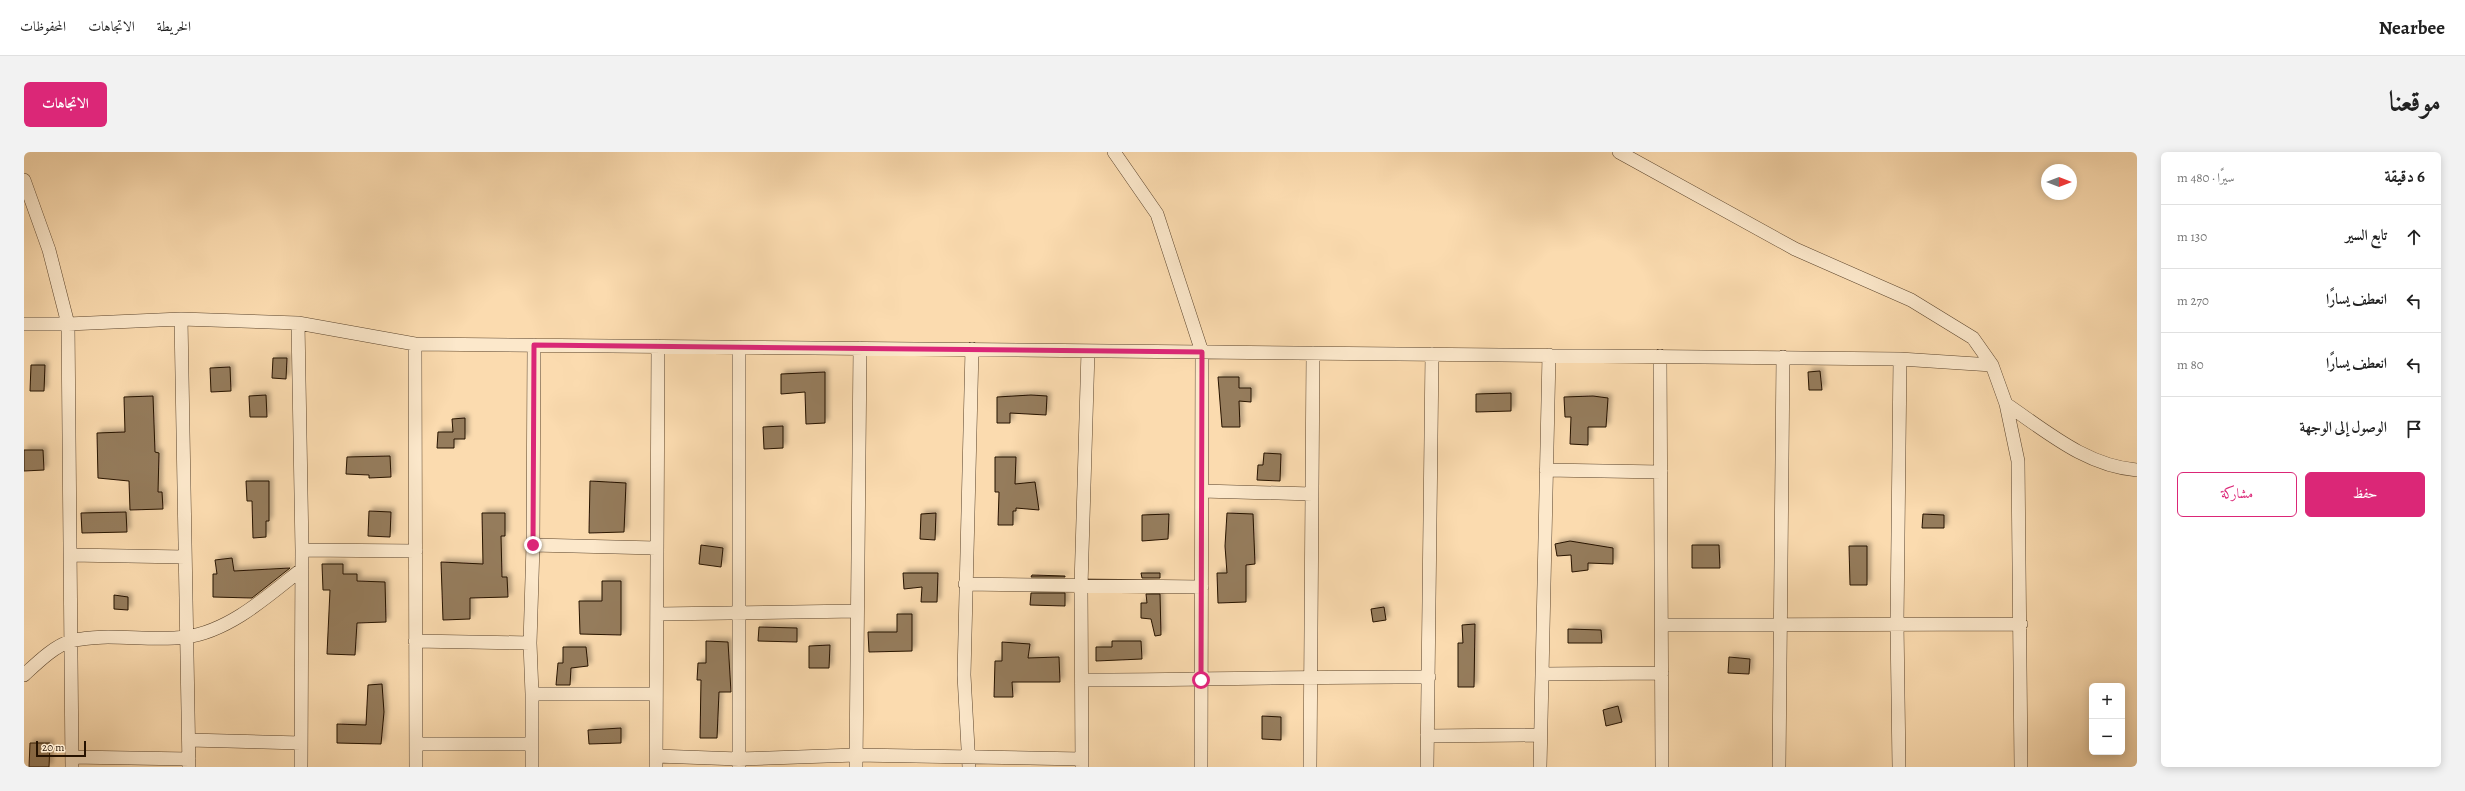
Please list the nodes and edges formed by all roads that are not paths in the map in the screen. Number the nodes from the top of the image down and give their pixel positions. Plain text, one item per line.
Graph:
1 (1114, 152) edge
2 (1620, 152) edge
3 (24, 180) edge
4 (181, 319) junction
5 (298, 323) junction
6 (24, 324) edge
7 (68, 324) junction
8 (415, 344) junction
9 (534, 345) junction
10 (658, 346) junction
11 (739, 347) junction
12 (860, 348) junction
13 (972, 349) junction
14 (1088, 351) junction
15 (1202, 352) junction
16 (1313, 353) junction
17 (1432, 354) junction
18 (1549, 355) junction
19 (1660, 356) junction
20 (1783, 357) junction
21 (1900, 359) junction
22 (1992, 365) junction
23 (2006, 404) junction
24 (1546, 470) junction
25 (2137, 470) edge
26 (1661, 472) junction
27 (1202, 491) junction
28 (1312, 494) junction
29 (533, 545) junction
30 (656, 548) junction
31 (302, 550) junction
32 (416, 551) junction
33 (70, 555) junction
34 (185, 557) junction
35 (302, 569) junction
36 (965, 584) junction
37 (1081, 586) junction
38 (1202, 587) junction
39 (858, 611) junction
40 (738, 612) junction
41 (658, 614) junction
42 (1897, 623) junction
43 (1780, 624) junction
44 (2021, 624) junction
45 (1662, 625) junction
46 (186, 637) junction
47 (415, 641) junction
48 (70, 642) junction
49 (530, 643) junction
50 (1662, 673) junction
51 (24, 674) edge
52 (1542, 674) junction
53 (1310, 676) junction
54 (1429, 677) junction
55 (1082, 680) junction
56 (1201, 680) junction
57 (532, 694) junction
58 (656, 694) junction
59 (1540, 735) junction
60 (1428, 736) junction
61 (189, 740) junction
62 (302, 743) junction
63 (416, 744) junction
64 (532, 744) junction
65 (856, 761) edge
66 (72, 762) edge
67 (656, 762) edge
68 (969, 762) edge
69 (189, 763) edge
70 (739, 763) edge
71 (1082, 763) edge
72 (301, 767) edge
73 (416, 767) edge
74 (532, 767) edge
75 (1201, 767) edge
76 (1310, 767) edge
77 (1427, 767) edge
78 (1540, 767) edge
79 (1662, 767) edge
80 (1779, 767) edge
81 (1899, 767) edge
82 (2021, 767) edge

1 - 15 street
2 - 22 street
3 - 7 street
4 - 5 street
4 - 7 street
4 - 34 street
5 - 8 street
5 - 31 street
6 - 7 street
7 - 33 street
8 - 9 street
8 - 32 street
9 - 10 street
9 - 29 street
10 - 11 street
10 - 30 street
11 - 12 street
11 - 40 street
12 - 13 street
12 - 39 street
13 - 14 street
13 - 36 street
14 - 15 street
14 - 37 street
15 - 16 street
15 - 27 street
16 - 17 street
16 - 28 street
17 - 18 street
17 - 54 street
18 - 19 street
18 - 24 street
19 - 20 street
19 - 26 street
20 - 21 street
20 - 43 street
21 - 22 street
21 - 42 street
22 - 23 street
23 - 25 street
23 - 44 street
24 - 26 street
24 - 52 street
26 - 45 street
27 - 28 street
27 - 38 street
28 - 53 street
29 - 30 street
29 - 49 street
30 - 41 street
31 - 32 street
31 - 35 street
32 - 47 street
33 - 34 street
33 - 48 street
34 - 46 street
35 - 46 street
35 - 62 street
36 - 37 street
36 - 68 street
37 - 38 street
37 - 55 street
38 - 56 street
39 - 40 street
39 - 65 street
40 - 41 street
40 - 70 street
41 - 58 street
42 - 43 street
42 - 44 street
42 - 81 street
43 - 45 street
43 - 80 street
44 - 82 street
45 - 50 street
46 - 48 street
46 - 61 street
47 - 49 street
47 - 63 street
48 - 51 street
48 - 66 street
49 - 57 street
50 - 52 street
50 - 79 street
52 - 59 street
53 - 54 street
53 - 56 street
53 - 76 street
54 - 60 street
55 - 56 street
55 - 71 street
56 - 75 street
57 - 58 street
57 - 64 street
58 - 67 street
59 - 60 street
59 - 78 street
60 - 77 street
61 - 62 street
61 - 69 street
62 - 72 street
63 - 64 street
63 - 73 street
64 - 74 street
65 - 68 street
65 - 70 street
66 - 69 street
67 - 70 street
68 - 71 street

